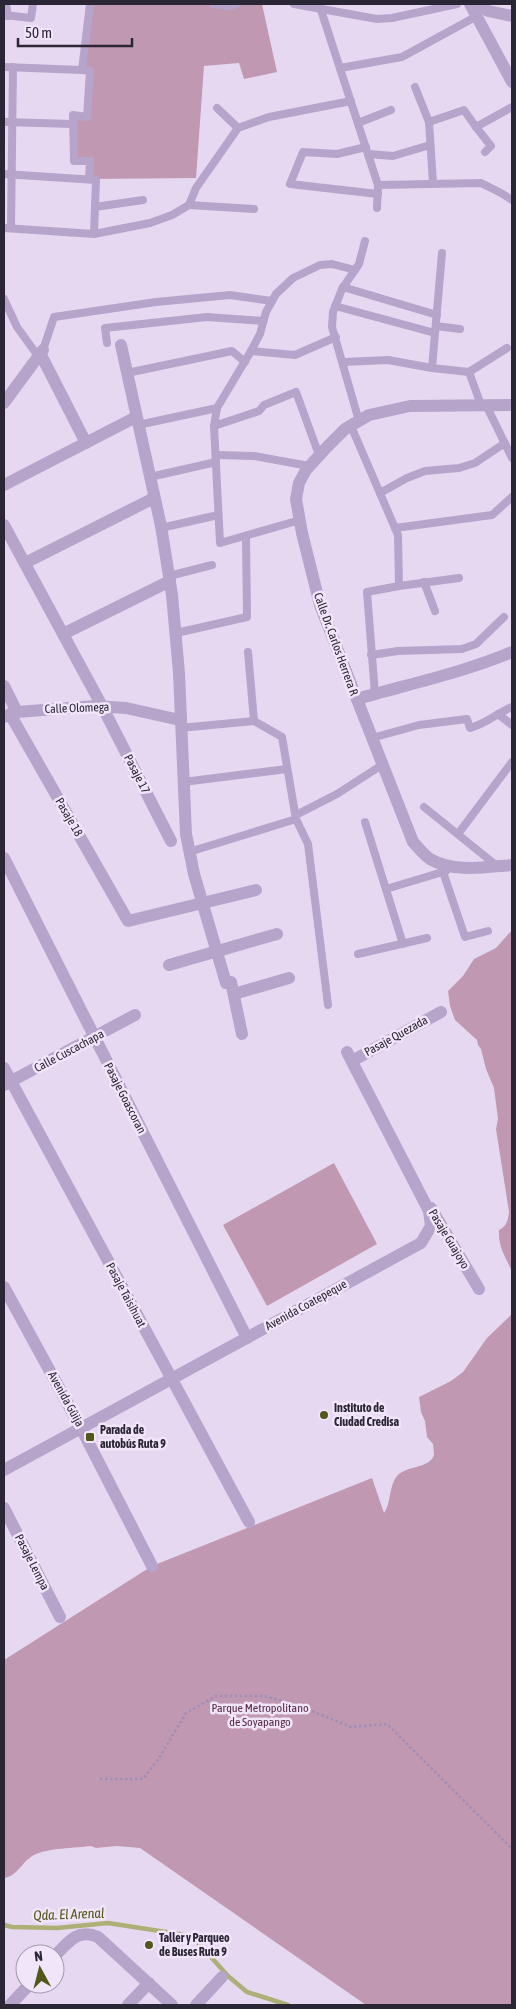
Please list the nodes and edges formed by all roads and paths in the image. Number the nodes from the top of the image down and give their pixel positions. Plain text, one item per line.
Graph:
1 (6, 4) edge
2 (33, 4) edge
3 (90, 4) edge
4 (213, 4) edge
5 (236, 4) edge
6 (294, 4) edge
7 (457, 4) edge
8 (470, 4) edge
9 (320, 6) edge
10 (478, 10) edge
11 (6, 16) edge
12 (512, 16) edge
13 (4, 67) edge
14 (13, 67) junction
15 (340, 68) junction
16 (82, 70) junction
17 (512, 82) edge
18 (415, 87) dead end
19 (351, 101) junction
20 (512, 107) edge
21 (217, 108) dead end
22 (391, 110) dead end
23 (4, 122) edge
24 (13, 122) junction
25 (428, 122) junction
26 (358, 123) junction
27 (73, 124) junction
28 (476, 127) junction
29 (238, 128) junction
30 (430, 145) junction
31 (367, 150) junction
32 (485, 152) dead end
33 (8, 174) edge
34 (89, 179) junction
35 (433, 183) junction
36 (378, 185) junction
37 (378, 194) junction
38 (143, 200) dead end
39 (512, 200) edge
40 (189, 205) junction
41 (95, 207) junction
42 (377, 208) dead end
43 (254, 209) dead end
44 (7, 228) edge
45 (94, 234) junction
46 (365, 241) dead end
47 (442, 253) dead end
48 (355, 270) junction
49 (343, 287) junction
50 (4, 298) edge
51 (272, 301) junction
52 (335, 306) junction
53 (437, 315) junction
54 (263, 321) junction
55 (460, 329) dead end
56 (435, 330) junction
57 (336, 337) junction
58 (107, 343) dead end
59 (121, 345) dead end
60 (507, 348) dead end
61 (251, 351) junction
62 (40, 353) junction
63 (245, 362) junction
64 (344, 362) junction
65 (432, 368) junction
66 (469, 372) junction
67 (127, 373) junction
68 (6, 394) edge
69 (483, 405) junction
70 (512, 405) edge
71 (217, 408) junction
72 (137, 421) junction
73 (355, 423) junction
74 (214, 426) junction
75 (86, 443) junction
76 (504, 443) junction
77 (320, 455) junction
78 (512, 458) edge
79 (216, 459) junction
80 (310, 466) junction
81 (150, 477) junction
82 (4, 485) edge
83 (380, 493) junction
84 (512, 497) edge
85 (154, 498) junction
86 (218, 515) junction
87 (300, 520) junction
88 (4, 525) edge
89 (161, 528) junction
90 (395, 528) junction
91 (246, 536) junction
92 (25, 563) junction
93 (212, 565) dead end
94 (459, 578) dead end
95 (170, 579) junction
96 (424, 582) junction
97 (399, 586) junction
98 (434, 611) dead end
99 (504, 617) dead end
100 (176, 633) junction
101 (63, 634) junction
102 (248, 652) dead end
103 (512, 652) edge
104 (372, 655) junction
105 (4, 686) edge
106 (375, 694) junction
107 (357, 699) junction
108 (102, 706) junction
109 (512, 707) edge
110 (10, 714) edge
111 (498, 714) junction
112 (254, 721) junction
113 (180, 724) junction
114 (512, 726) edge
115 (372, 738) junction
116 (512, 762) edge
117 (382, 765) junction
118 (287, 768) junction
119 (182, 782) junction
120 (424, 806) dead end
121 (296, 817) junction
122 (365, 822) dead end
123 (458, 834) junction
124 (171, 841) dead end
125 (189, 852) junction
126 (4, 858) edge
127 (512, 865) edge
128 (498, 866) junction
129 (460, 867) junction
130 (443, 872) junction
131 (386, 889) junction
132 (256, 890) dead end
133 (204, 904) junction
134 (488, 931) dead end
135 (277, 934) dead end
136 (427, 938) dead end
137 (404, 944) junction
138 (217, 952) junction
139 (358, 954) dead end
140 (168, 965) dead end
141 (289, 978) dead end
142 (234, 994) junction
143 (328, 1005) dead end
144 (441, 1012) dead end
145 (135, 1015) dead end
146 (242, 1034) dead end
147 (94, 1038) junction
148 (350, 1056) joint
149 (4, 1068) edge
150 (7, 1083) edge
151 (419, 1188) junction
152 (4, 1287) edge
153 (479, 1290) dead end
154 (247, 1338) junction
155 (171, 1379) junction
156 (81, 1428) junction
157 (4, 1470) edge
158 (4, 1508) edge
159 (249, 1522) dead end
160 (152, 1566) dead end
161 (60, 1616) dead end
162 (100, 1779) dead end
163 (512, 1850) edge
164 (65, 1945) edge
165 (222, 1977) dead end
166 (149, 1983) junction
167 (20, 1994) edge
168 (10, 2005) edge
169 (128, 2005) edge
170 (172, 2005) edge
171 (196, 2005) edge

1 - 11 lane
2 - 11 lane
3 - 16 lane
4 - 5 lane
6 - 9 lane
7 - 9 lane
8 - 10 street
9 - 15 lane
10 - 12 street
10 - 15 lane
10 - 17 street
13 - 14 lane
14 - 16 lane
14 - 24 lane
15 - 19 lane
16 - 27 lane
18 - 25 lane
19 - 26 lane
19 - 29 lane
20 - 28 lane
21 - 29 lane
22 - 26 lane
23 - 24 lane
24 - 27 lane
24 - 33 lane
25 - 28 lane
25 - 30 lane
26 - 31 lane
27 - 34 lane
28 - 32 lane
29 - 40 lane
30 - 31 lane
30 - 35 lane
31 - 36 lane
31 - 37 lane
33 - 34 lane
33 - 44 lane
34 - 41 lane
35 - 36 lane
35 - 39 lane
36 - 37 lane
37 - 42 lane
38 - 41 lane
40 - 43 lane
40 - 45 lane
41 - 45 lane
44 - 45 lane
46 - 48 lane
47 - 53 lane
48 - 49 lane
48 - 51 lane
49 - 52 lane
49 - 53 lane
50 - 62 lane
51 - 54 lane
51 - 62 lane
52 - 56 lane
52 - 57 lane
53 - 56 lane
54 - 58 lane
54 - 61 lane
55 - 56 lane
56 - 65 lane
57 - 61 lane
57 - 64 lane
59 - 67 street
60 - 66 lane
61 - 63 lane
62 - 68 street
62 - 75 street
63 - 67 lane
63 - 71 lane
64 - 65 lane
64 - 73 lane
65 - 66 lane
66 - 69 lane
67 - 72 street
69 - 70 street, Calle Dr. Carlos Herrera R
69 - 73 street, Calle Dr. Carlos Herrera R
69 - 76 lane
71 - 72 lane
71 - 74 lane
72 - 75 street
72 - 81 street
73 - 77 street, Calle Dr. Carlos Herrera R
73 - 83 lane
74 - 77 lane
74 - 79 lane
75 - 82 street
76 - 78 lane
76 - 83 lane
77 - 80 street, Calle Dr. Carlos Herrera R
79 - 80 lane
79 - 81 lane
79 - 86 lane
80 - 87 street, Calle Dr. Carlos Herrera R
81 - 85 street
83 - 90 lane
84 - 90 lane
85 - 89 street
85 - 92 street
86 - 89 lane
86 - 91 lane
87 - 91 lane
87 - 107 street, Calle Dr. Carlos Herrera R
88 - 92 street, Pasaje 17
89 - 95 street
90 - 97 lane
91 - 100 lane
92 - 101 street, Pasaje 17
93 - 95 lane
94 - 96 lane
95 - 100 street
95 - 101 street
96 - 97 lane
96 - 98 lane
97 - 104 lane
99 - 104 lane
100 - 113 street
101 - 108 street, Pasaje 17
102 - 112 lane
103 - 106 street
104 - 106 lane
105 - 110 street, Pasaje 18
106 - 107 street
107 - 115 street, Calle Dr. Carlos Herrera R
108 - 110 street, Calle Olomega
108 - 113 street, Calle Olomega
108 - 124 street, Pasaje 17
109 - 111 lane
110 - 133 street, Pasaje 18
111 - 114 lane
111 - 115 lane
112 - 113 lane
112 - 118 lane
113 - 119 street
115 - 117 street, Calle Dr. Carlos Herrera R
116 - 123 lane
117 - 121 lane
117 - 129 street, Calle Dr. Carlos Herrera R
118 - 119 lane
118 - 121 lane
119 - 125 street
120 - 123 lane
121 - 125 lane
121 - 143 lane
122 - 131 lane
123 - 128 lane
125 - 133 street
126 - 147 street, Pasaje Goascoran
127 - 128 street, Calle Dr. Carlos Herrera R
128 - 129 street, Calle Dr. Carlos Herrera R
129 - 130 lane
130 - 131 lane
130 - 134 lane
131 - 137 lane
132 - 133 street
133 - 138 street
135 - 138 street
136 - 137 lane
137 - 139 lane
138 - 140 street
138 - 142 street
141 - 142 street
142 - 146 street
144 - 148 street, Pasaje Quezada
145 - 147 street, Calle Cuscachapa
147 - 150 street, Calle Cuscachapa
147 - 154 street, Pasaje Goascoran
148 - 151 street, Avenida Coatepeque
149 - 150 street, Pasaje Taisihuat
150 - 155 street, Pasaje Taisihuat
151 - 153 street, Pasaje Guajoyo
151 - 154 street, Avenida Coatepeque
152 - 156 street, Avenida Güija
154 - 155 street, Avenida Coatepeque
155 - 156 street, Avenida Coatepeque
155 - 159 street, Pasaje Taisihuat
156 - 157 street, Avenida Coatepeque
156 - 160 street, Avenida Güija
158 - 161 street, Pasaje Lempa
162 - 163 path
164 - 166 street
165 - 171 street
166 - 169 street
166 - 170 street
167 - 168 street

